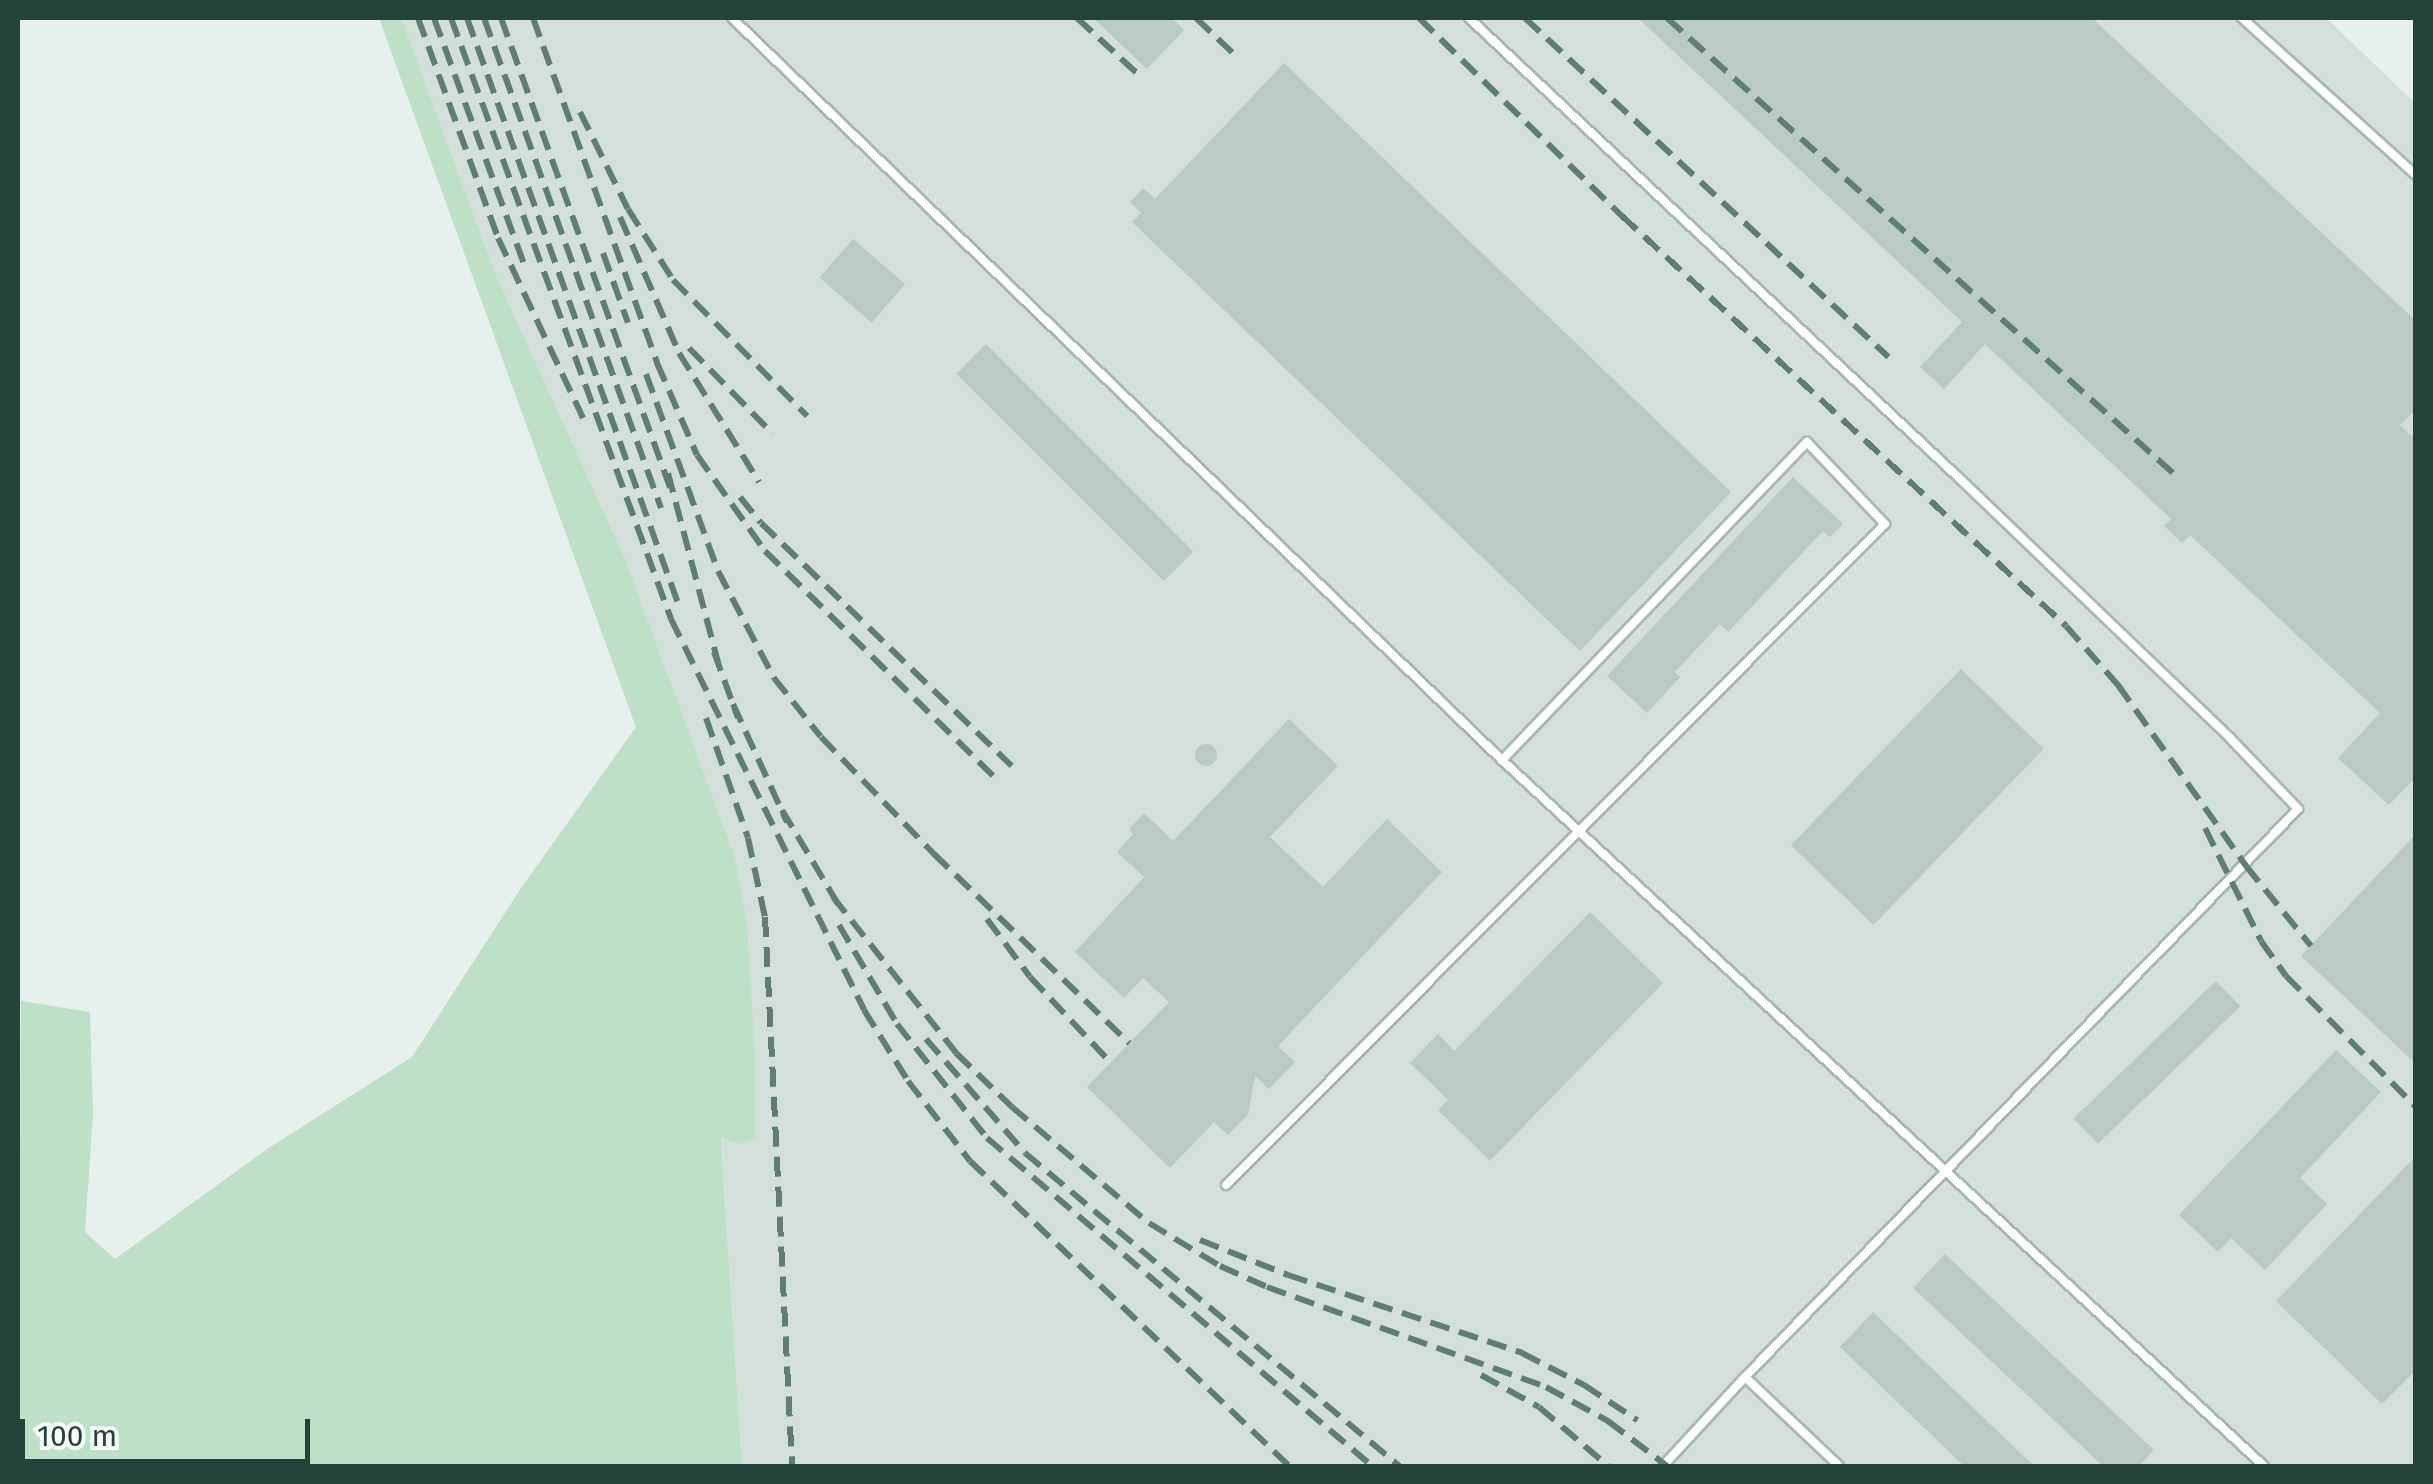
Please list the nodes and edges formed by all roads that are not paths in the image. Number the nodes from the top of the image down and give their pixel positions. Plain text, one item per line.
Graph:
1 (732, 18) edge
2 (1470, 18) edge
3 (2242, 18) edge
4 (2416, 175) edge
5 (1502, 760) junction
6 (1583, 831) junction
7 (1946, 1168) junction
8 (1226, 1185) dead end
9 (1745, 1376) junction
10 (1663, 1466) edge
11 (1839, 1466) edge
12 (2264, 1466) edge

1 - 5 lane
2 - 7 lane
3 - 4 lane
5 - 6 lane
5 - 6 lane
6 - 7 lane
6 - 8 lane
7 - 9 lane
7 - 12 lane
9 - 10 lane
9 - 11 lane

